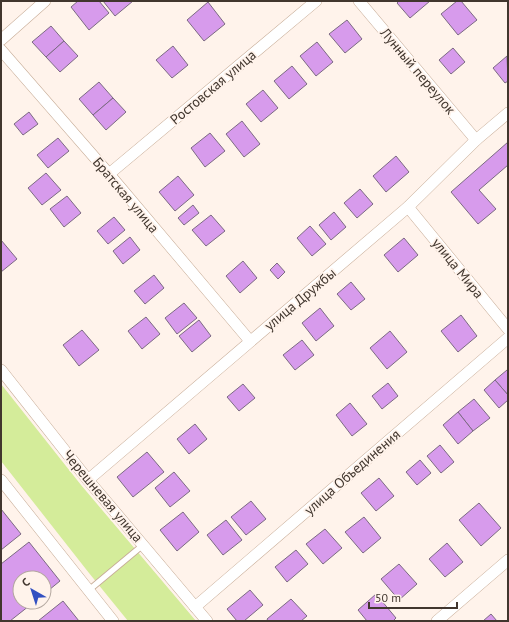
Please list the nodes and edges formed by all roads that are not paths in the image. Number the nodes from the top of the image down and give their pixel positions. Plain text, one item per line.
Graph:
1 (45, 1) edge
2 (316, 1) edge
3 (359, 1) edge
4 (1, 40) edge
5 (1, 50) edge
6 (508, 113) edge
7 (476, 140) junction
8 (109, 174) junction
9 (408, 207) junction
10 (508, 329) edge
11 (508, 338) edge
12 (250, 341) junction
13 (1, 370) edge
14 (1, 480) edge
15 (88, 480) junction
16 (143, 545) junction
17 (508, 560) edge
18 (89, 590) junction
19 (195, 607) junction
20 (110, 620) edge
21 (208, 621) edge
22 (437, 621) edge

1 - 4 street
2 - 8 street, Ростовская улица
3 - 7 street, Лунный переулок
5 - 8 street, Братская улица
6 - 7 street, улица Дружбы
7 - 9 street, улица Дружбы
8 - 12 street, Братская улица
9 - 10 street, улица Мира
9 - 12 street, улица Дружбы
11 - 19 street, улица Объединения
12 - 15 street, улица Дружбы
13 - 15 street, Черешневая улица
14 - 18 street
15 - 16 street, Черешневая улица
16 - 18 lane
16 - 19 street, Черешневая улица
17 - 22 street
18 - 20 street
19 - 21 street, Черешневая улица

